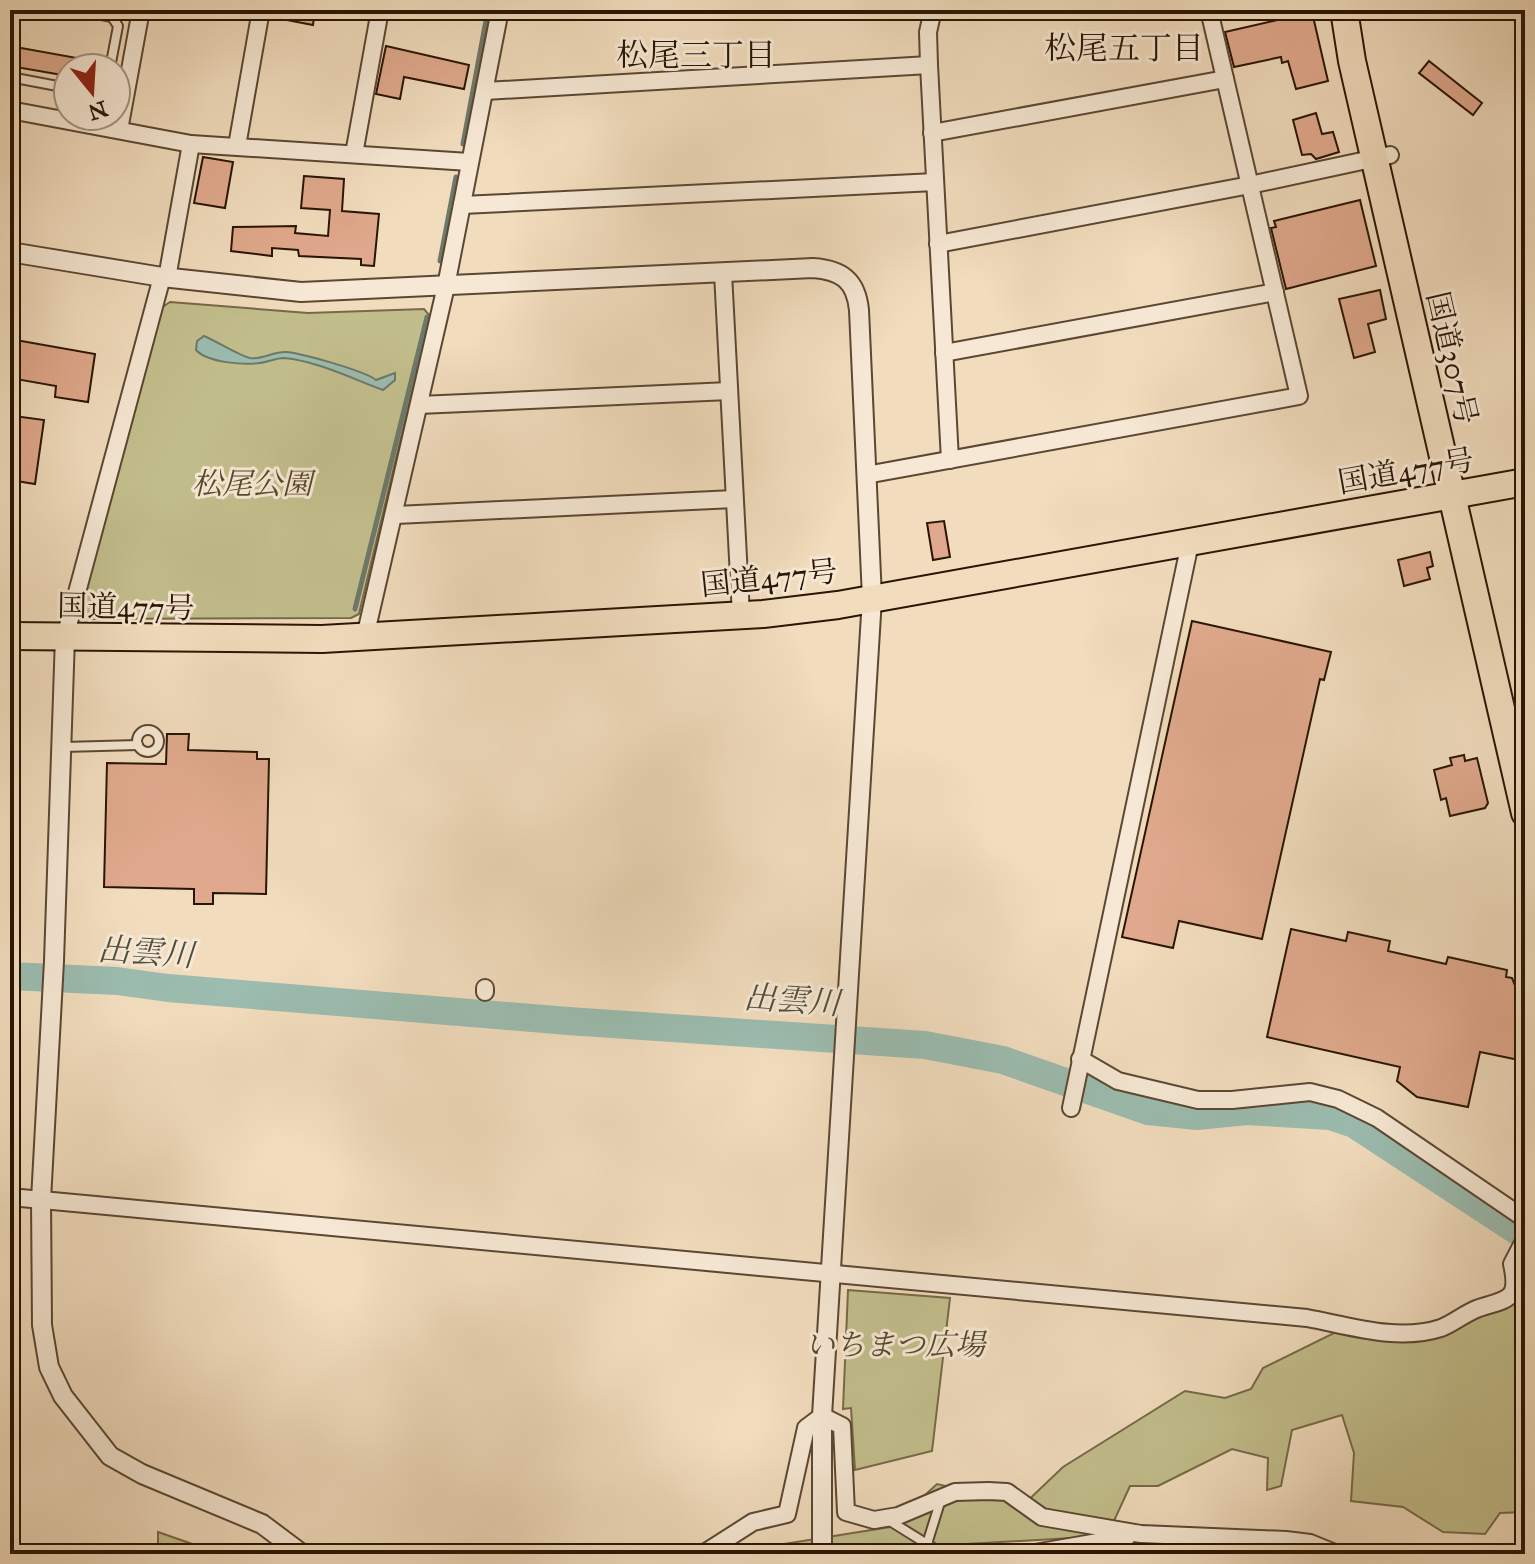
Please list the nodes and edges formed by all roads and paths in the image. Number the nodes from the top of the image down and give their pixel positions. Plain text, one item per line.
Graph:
1 (76, 10) edge
2 (141, 10) edge
3 (261, 10) edge
4 (380, 10) edge
5 (500, 10) edge
6 (933, 10) edge
7 (1209, 10) edge
8 (1344, 10) edge
9 (1353, 10) edge
10 (113, 52) edge
11 (132, 59) edge
12 (929, 65) junction
13 (10, 77) edge
14 (1225, 79) junction
15 (52, 85) edge
16 (485, 91) junction
17 (10, 110) edge
18 (52, 118) edge
19 (129, 132) edge
20 (932, 133) junction
21 (191, 144) junction
22 (237, 146) junction
23 (354, 154) junction
24 (1382, 156) junction
25 (469, 162) junction
26 (935, 182) junction
27 (1250, 185) junction
28 (462, 205) junction
29 (938, 244) junction
30 (10, 252) edge
31 (723, 273) junction
32 (164, 278) junction
33 (446, 286) junction
34 (1275, 292) junction
35 (944, 353) junction
36 (729, 391) junction
37 (419, 405) junction
38 (950, 460) junction
39 (866, 475) junction
40 (1525, 482) edge
41 (1459, 494) junction
42 (734, 499) junction
43 (396, 515) junction
44 (1190, 543) junction
45 (872, 598) junction
46 (741, 615) junction
47 (10, 636) edge
48 (65, 637) junction
49 (365, 637) junction
50 (138, 745) dead end
51 (1525, 746) edge
52 (63, 747) junction
53 (1525, 813) edge
54 (1078, 1066) junction
55 (1071, 1108) dead end
56 (10, 1197) edge
57 (41, 1200) junction
58 (1525, 1219) edge
59 (1521, 1245) edge
60 (833, 1274) junction
61 (822, 1416) junction
62 (942, 1496) junction
63 (885, 1518) junction
64 (1141, 1534) junction
65 (927, 1544) junction
66 (302, 1554) edge
67 (703, 1554) edge
68 (822, 1554) edge
69 (943, 1554) edge
70 (1029, 1554) edge
71 (1337, 1554) edge

1 - 10 lane
2 - 11 street
3 - 22 street
4 - 23 street
5 - 16 street
6 - 12 street
7 - 14 street
8 - 24 highway, 国道307号
9 - 24 highway, 国道307号
12 - 16 street
12 - 20 street
13 - 15 lane
14 - 20 street
14 - 27 street
16 - 25 street
17 - 18 street
19 - 21 street
20 - 26 street
21 - 22 street
21 - 32 street
22 - 23 street
23 - 25 street
24 - 27 street
24 - 41 highway, 国道307号
25 - 28 street
26 - 28 street
26 - 29 street
27 - 29 street
27 - 34 street
28 - 33 street
29 - 35 street
30 - 32 street
31 - 33 street
31 - 36 street
31 - 39 street
32 - 33 street
32 - 48 street
33 - 37 street
34 - 35 street
34 - 38 street
35 - 38 street
36 - 37 street
36 - 42 street
37 - 43 street
38 - 39 street
39 - 45 street
40 - 41 highway, 国道477号
41 - 44 highway, 国道477号
41 - 51 highway, 国道307号
41 - 53 highway, 国道307号
42 - 43 street
42 - 46 street
43 - 49 street
44 - 45 highway, 国道477号
44 - 54 street
45 - 46 highway, 国道477号
45 - 60 street
46 - 49 highway, 国道477号
47 - 48 highway, 国道477号
48 - 49 highway, 国道477号
48 - 52 street
50 - 52 lane
52 - 57 street
54 - 55 street
54 - 58 street
56 - 57 street
57 - 60 street
57 - 66 street
59 - 60 street
60 - 61 street
61 - 63 street
61 - 67 street
61 - 68 street
62 - 63 street
62 - 64 street
62 - 65 lane
63 - 65 lane
64 - 70 street
64 - 71 street
65 - 69 lane

